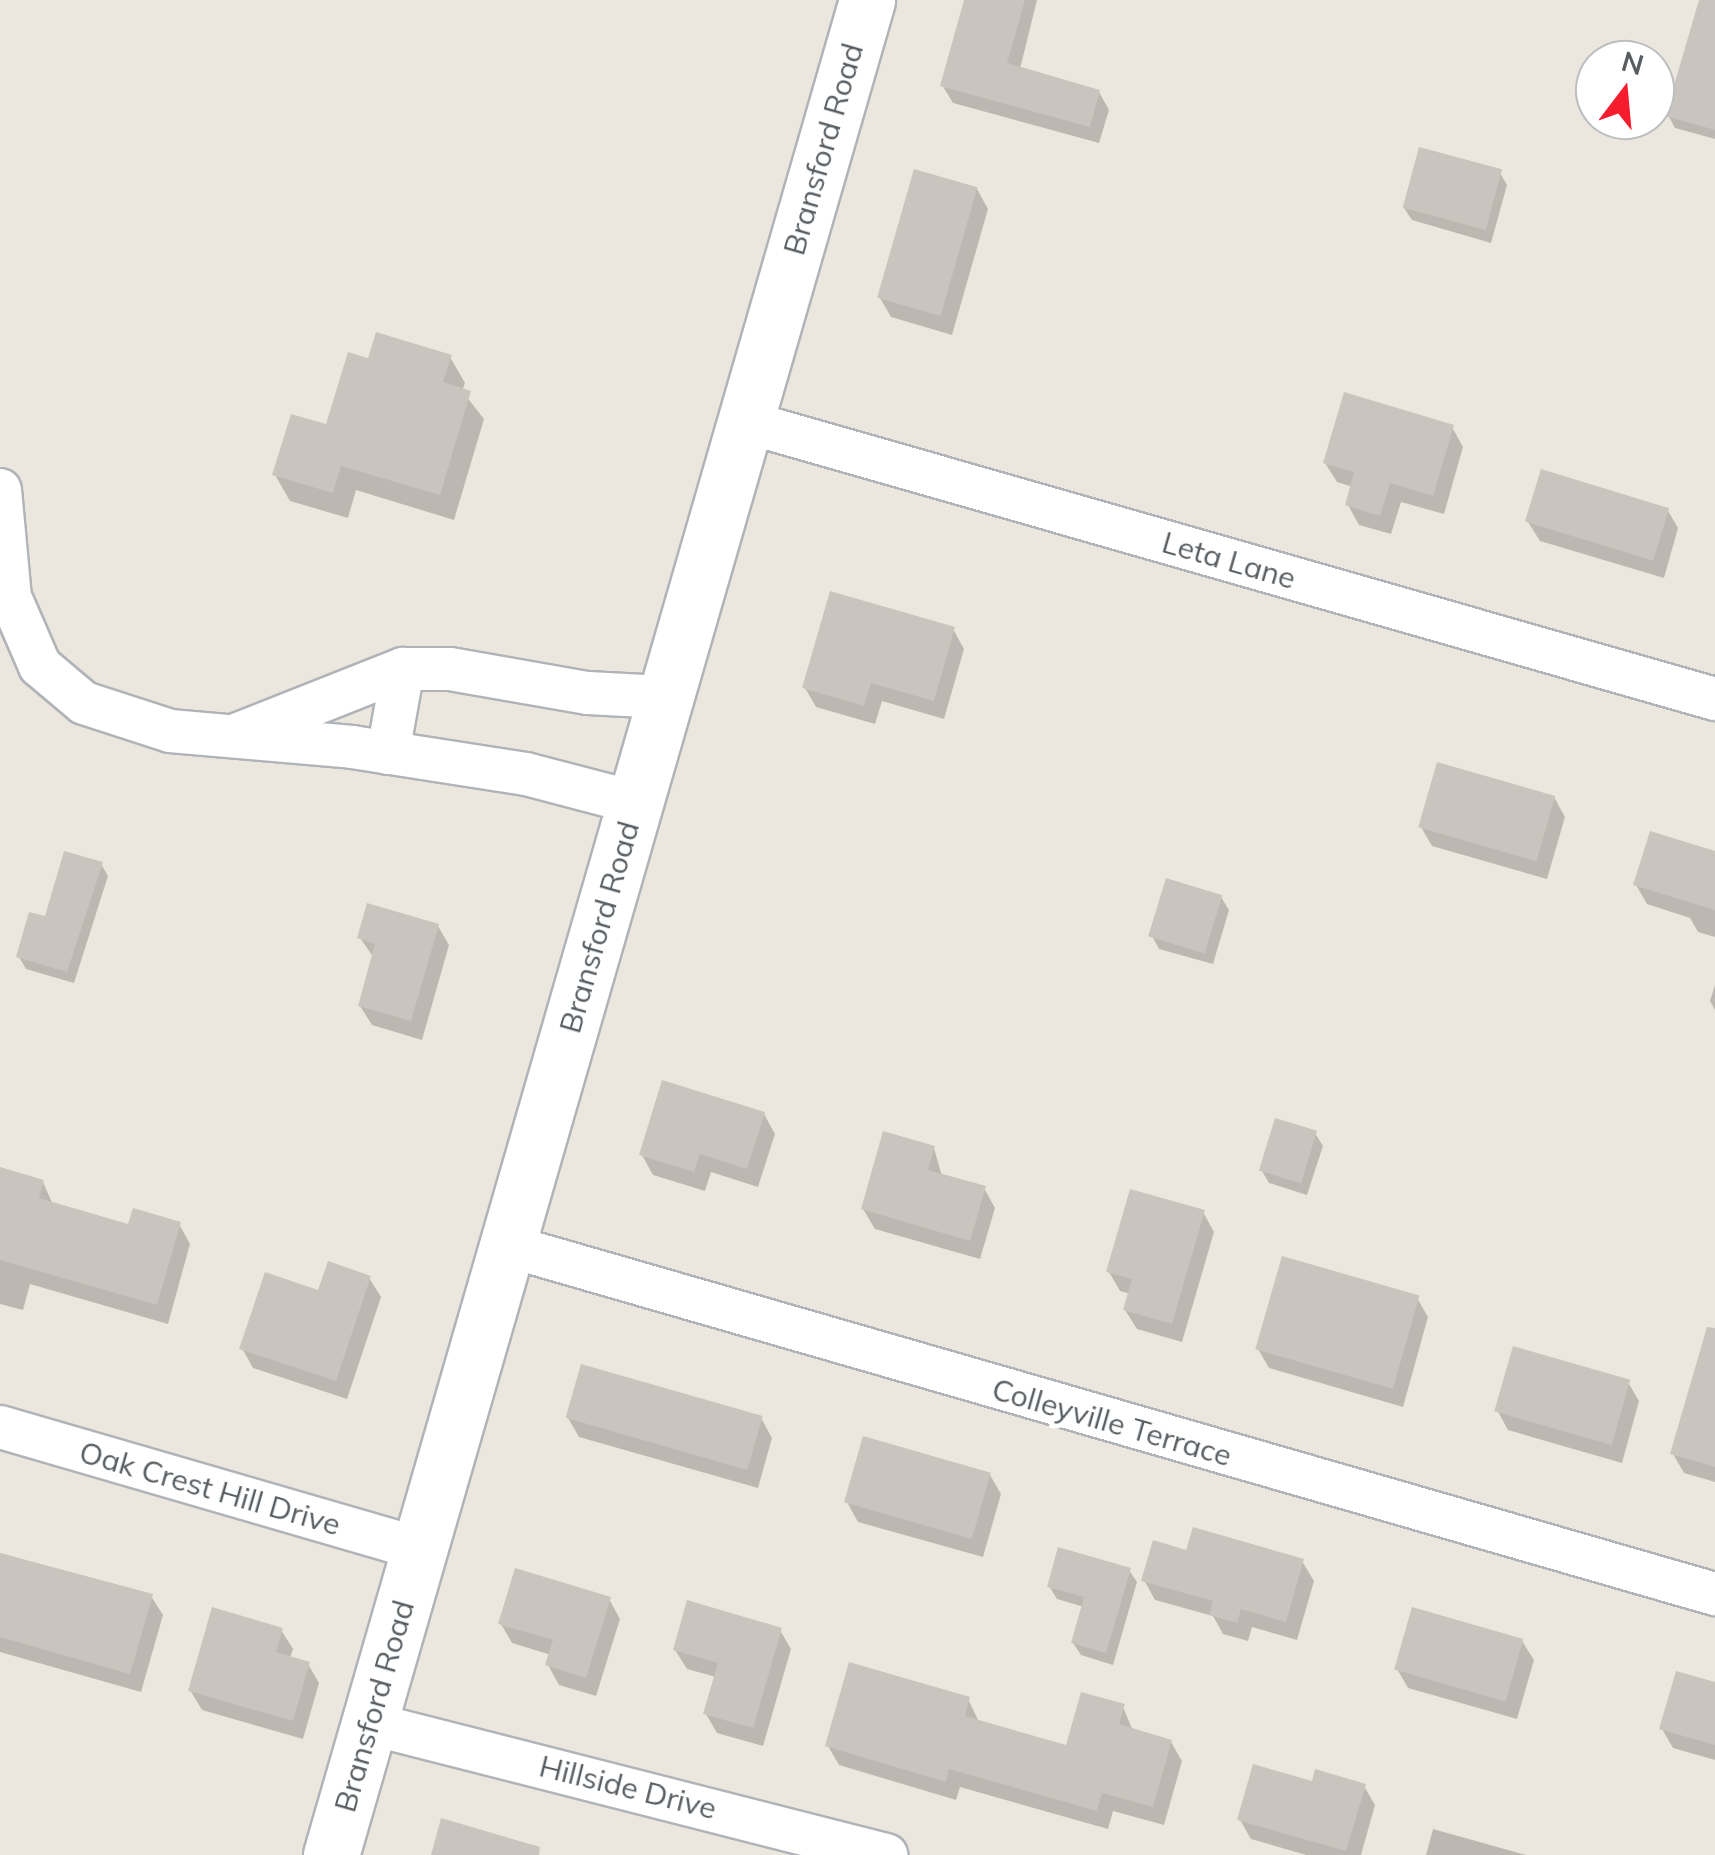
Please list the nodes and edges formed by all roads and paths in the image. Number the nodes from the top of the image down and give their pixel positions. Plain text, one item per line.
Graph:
1 (866, 0) edge
2 (744, 421) junction
3 (0, 490) edge
4 (403, 669) junction
5 (663, 697) junction
6 (1715, 699) edge
7 (227, 740) junction
8 (388, 753) junction
9 (634, 802) junction
10 (509, 1246) junction
11 (0, 1426) edge
12 (420, 1549) junction
13 (1715, 1594) edge
14 (368, 1724) junction
15 (331, 1855) edge
16 (886, 1855) edge

1 - 2 street, Bransford Road
2 - 5 street, Bransford Road
2 - 6 street, Leta Lane
3 - 7 street
4 - 5 street
4 - 7 street
4 - 8 street
5 - 9 street, Bransford Road
7 - 8 street
8 - 9 street
9 - 10 street, Bransford Road
10 - 12 street, Bransford Road
10 - 13 street, Colleyville Terrace
11 - 12 street, Oak Crest Hill Drive
12 - 14 street, Bransford Road
14 - 15 street, Bransford Road
14 - 16 street, Hillside Drive

